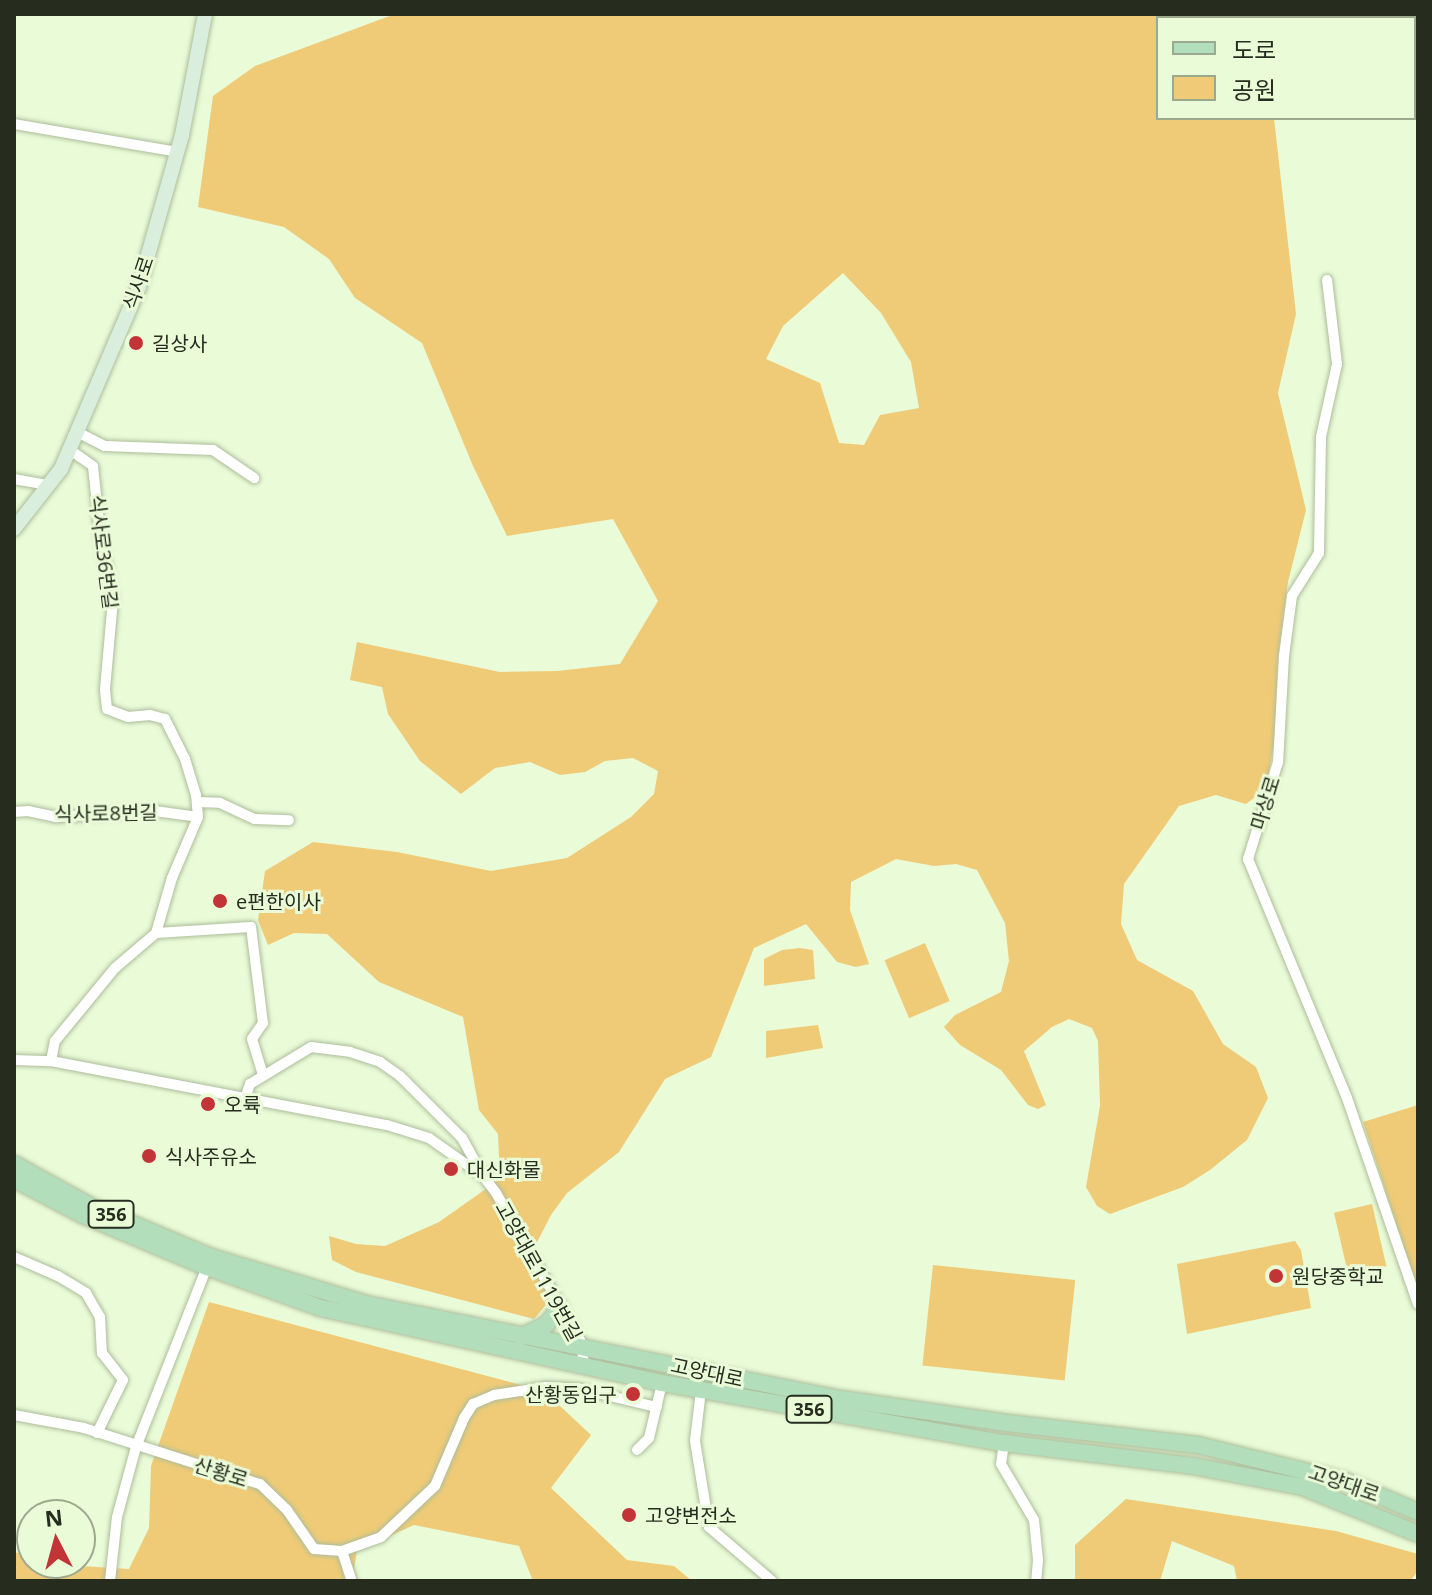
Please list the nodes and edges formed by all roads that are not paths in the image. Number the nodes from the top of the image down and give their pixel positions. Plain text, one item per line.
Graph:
1 (205, 14) edge
2 (14, 124) edge
3 (177, 152) junction
4 (1327, 280) dead end
5 (77, 432) junction
6 (69, 449) junction
7 (254, 478) dead end
8 (14, 479) edge
9 (48, 485) junction
10 (14, 529) edge
11 (197, 802) junction
12 (14, 812) edge
13 (198, 817) junction
14 (289, 820) dead end
15 (156, 933) junction
16 (14, 1060) edge
17 (51, 1061) junction
18 (263, 1074) junction
19 (245, 1099) junction
20 (14, 1164) edge
21 (484, 1177) junction
22 (14, 1179) edge
23 (14, 1257) edge
24 (207, 1267) junction
25 (1418, 1304) edge
26 (560, 1308) junction
27 (521, 1337) junction
28 (581, 1346) junction
29 (585, 1367) junction
30 (662, 1383) junction
31 (701, 1390) junction
32 (657, 1407) junction
33 (14, 1415) edge
34 (97, 1433) junction
35 (1004, 1443) junction
36 (136, 1447) junction
37 (637, 1450) dead end
38 (1418, 1512) edge
39 (1417, 1531) edge
40 (342, 1551) junction
41 (110, 1581) edge
42 (352, 1581) edge
43 (772, 1581) edge
44 (1036, 1581) edge

1 - 3 street, 식사로
2 - 3 street
3 - 5 street, 식사로
4 - 25 street, 마상로
5 - 6 street, 식사로
5 - 7 street
6 - 9 street, 식사로
6 - 11 street, 식사로36번길
8 - 9 street
9 - 10 street, 식사로
11 - 13 street, 식사로36번길
11 - 14 street
12 - 13 street, 식사로8번길
13 - 15 street, 식사로36번길
15 - 17 street
15 - 18 street
16 - 17 street, 고양대로1119번길
17 - 19 street, 고양대로1119번길
18 - 19 street, 고양대로1119번길
18 - 21 street, 고양대로1119번길
19 - 21 street, 고양대로1119번길
20 - 27 main road, 고양대로 / 356
21 - 26 street, 고양대로1119번길
22 - 24 main road, 고양대로 / 356
23 - 34 street
24 - 29 main road, 고양대로 / 356
24 - 36 street
26 - 27 main road
26 - 28 street, 고양대로1119번길
27 - 28 main road, 고양대로 / 356
28 - 29 street, 고양대로1119번길
28 - 38 main road, 고양대로 / 356
29 - 30 main road, 고양대로 / 356
30 - 31 main road, 고양대로 / 356
30 - 32 street, 고양대로
31 - 35 main road, 고양대로 / 356
31 - 43 street, 고양대로
32 - 37 street, 고양대로
32 - 40 street
33 - 34 street, 산황로
34 - 36 street, 산황로
35 - 39 main road, 고양대로 / 356
35 - 44 street
36 - 40 street, 산황로
36 - 41 street
40 - 42 street

